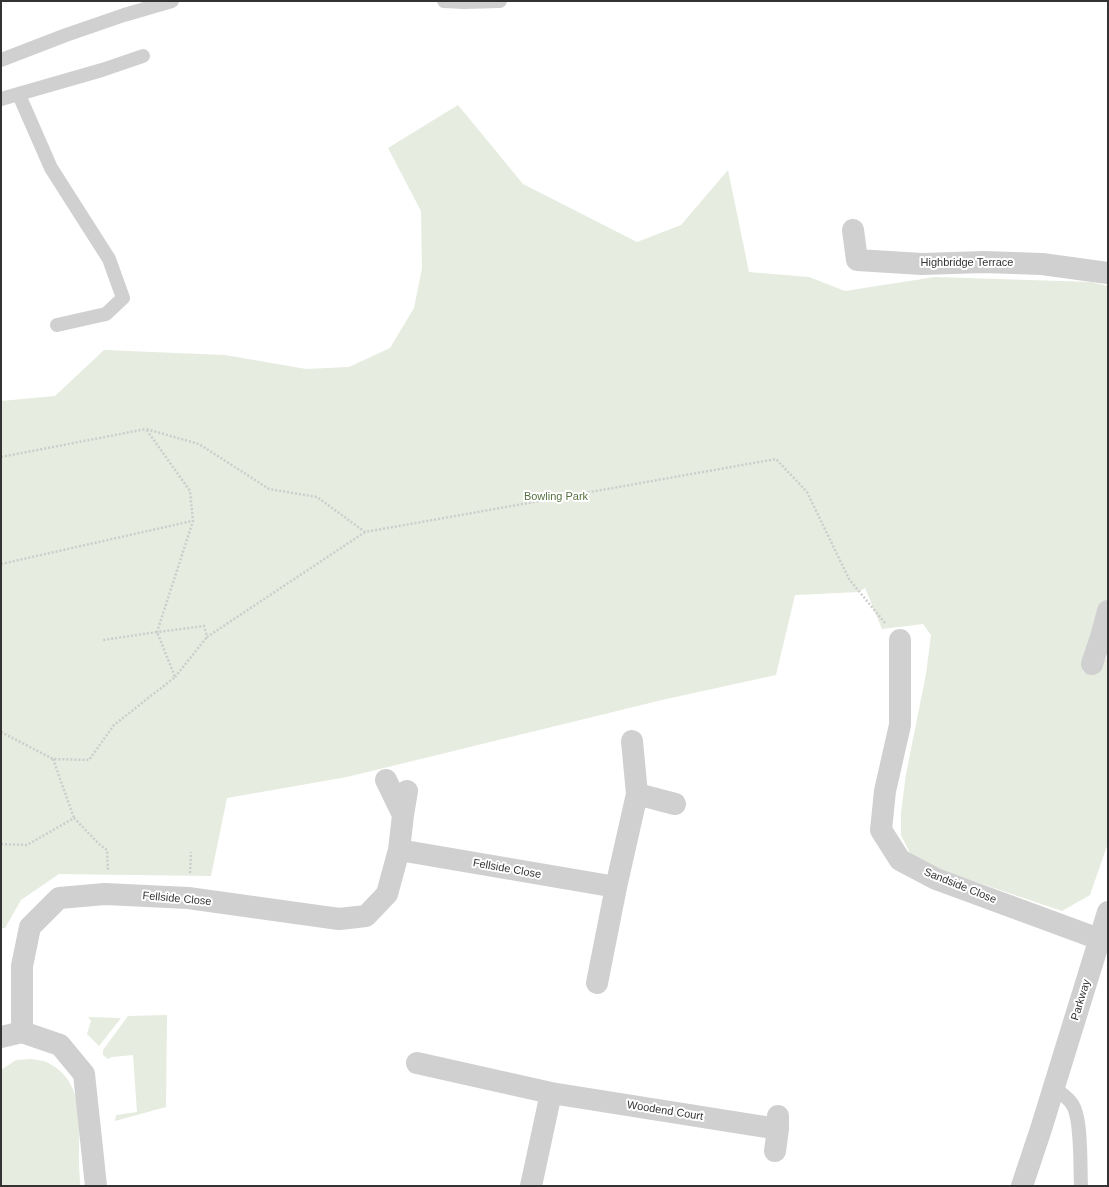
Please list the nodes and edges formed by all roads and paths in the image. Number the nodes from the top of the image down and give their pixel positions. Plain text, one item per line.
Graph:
1 (172, 1) edge
2 (444, 1) edge
3 (500, 1) edge
4 (143, 56) dead end
5 (1, 60) edge
6 (19, 95) junction
7 (1, 99) edge
8 (853, 230) dead end
9 (1108, 273) edge
10 (57, 325) dead end
11 (146, 429) junction
12 (1, 457) edge
13 (193, 521) junction
14 (365, 532) junction
15 (1, 564) edge
16 (1108, 611) edge
17 (157, 632) junction
18 (207, 637) junction
19 (1105, 638) edge
20 (103, 640) dead end
21 (900, 640) joint
22 (1092, 664) dead end
23 (175, 677) junction
24 (1, 732) edge
25 (632, 741) dead end
26 (53, 759) junction
27 (386, 780) dead end
28 (407, 791) dead end
29 (637, 794) junction
30 (675, 804) dead end
31 (403, 815) junction
32 (74, 818) junction
33 (1, 844) edge
34 (107, 850) dead end
35 (399, 850) junction
36 (616, 888) junction
37 (1108, 912) edge
38 (1099, 939) junction
39 (597, 983) dead end
40 (22, 1032) junction
41 (1, 1037) edge
42 (417, 1063) dead end
43 (1054, 1088) junction
44 (551, 1093) junction
45 (775, 1150) dead end
46 (96, 1186) edge
47 (531, 1186) edge
48 (1022, 1186) edge
49 (1081, 1186) edge

1 - 5 lane
2 - 3 lane
4 - 6 lane
6 - 7 lane
6 - 10 lane
8 - 9 street, Highbridge Terrace
11 - 12 path
11 - 13 path
11 - 14 path
13 - 15 path
13 - 17 path
14 - 18 path
14 - 21 path
16 - 19 street
17 - 18 path
17 - 20 path
17 - 23 path
18 - 23 path
19 - 22 street
21 - 38 street, Sandside Close
23 - 26 path
24 - 26 path
25 - 29 street
26 - 32 path
27 - 31 street
28 - 31 street, Fellside Close
29 - 30 street
29 - 36 street
31 - 35 street, Fellside Close
32 - 33 path
32 - 34 path
35 - 36 street, Fellside Close
35 - 40 street, Fellside Close
36 - 39 street
37 - 38 street, Parkway
38 - 43 street, Parkway
40 - 41 street
40 - 46 street
42 - 44 street, Woodend Court
43 - 48 street, Parkway
43 - 49 lane
44 - 45 street, Woodend Court
44 - 47 street

